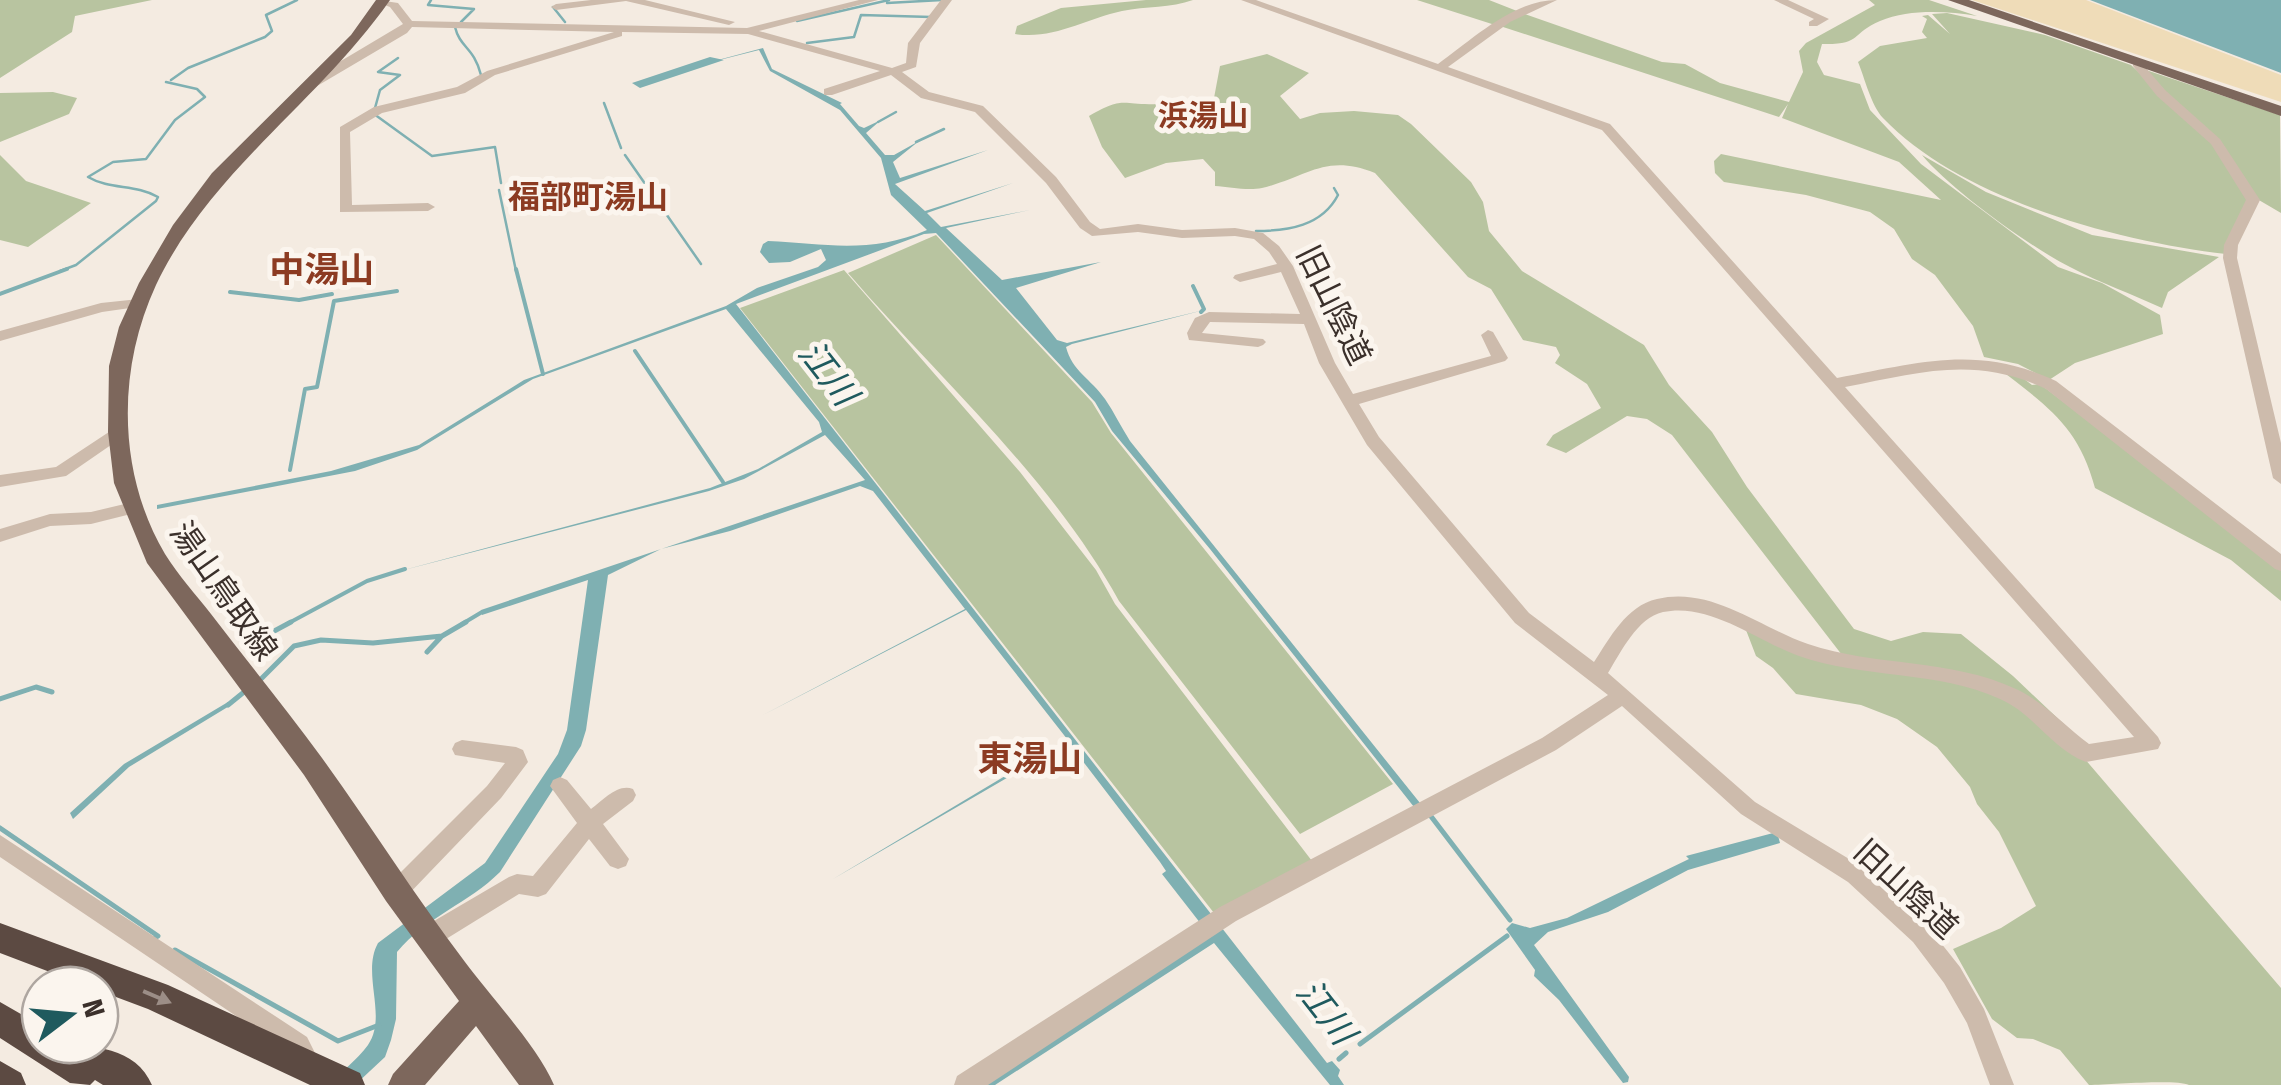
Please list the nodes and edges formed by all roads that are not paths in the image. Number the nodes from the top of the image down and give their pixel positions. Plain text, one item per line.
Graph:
1 (622, 0) edge
2 (631, 0) edge
3 (874, 0) edge
4 (947, 0) edge
5 (1246, 0) edge
6 (1552, 0) edge
7 (1779, 0) edge
8 (1956, 0) edge
9 (383, 1) edge
10 (556, 8) dead end
11 (410, 24) junction
12 (1813, 24) dead end
13 (630, 28) junction
14 (757, 37) junction
15 (2137, 64) junction
16 (1440, 68) junction
17 (894, 72) junction
18 (307, 86) junction
19 (828, 92) dead end
20 (2281, 111) edge
21 (428, 207) dead end
22 (1286, 266) junction
23 (1240, 278) dead end
24 (139, 303) junction
25 (1308, 319) junction
26 (1488, 335) dead end
27 (0, 336) edge
28 (1258, 342) dead end
29 (1834, 384) junction
30 (1349, 401) junction
31 (118, 432) junction
32 (2281, 478) edge
33 (0, 481) edge
34 (134, 508) junction
35 (0, 536) edge
36 (2281, 564) edge
37 (1596, 673) junction
38 (1623, 694) junction
39 (462, 748) dead end
40 (560, 786) dead end
41 (626, 795) dead end
42 (589, 823) junction
43 (0, 846) edge
44 (618, 859) dead end
45 (396, 892) junction
46 (430, 936) junction
47 (0, 938) edge
48 (477, 1003) junction
49 (72, 1065) edge
50 (102, 1065) edge
51 (328, 1076) edge
52 (0, 1078) edge
53 (9, 1085) edge
54 (103, 1085) edge
55 (135, 1085) edge
56 (404, 1085) edge
57 (538, 1085) edge
58 (966, 1085) edge
59 (2002, 1085) edge

1 - 10 street
2 - 14 street
3 - 14 street
4 - 17 street
5 - 16 street
6 - 16 street
7 - 12 street
8 - 15 main road
9 - 11 street
9 - 18 main road, 湯山鳥取線
11 - 13 street, 旧山陰道
11 - 18 street
13 - 14 street, 旧山陰道
13 - 21 street
14 - 17 street, 旧山陰道
15 - 20 main road
15 - 32 street
16 - 29 street
17 - 19 street
17 - 22 street, 旧山陰道
18 - 24 main road, 湯山鳥取線
22 - 23 street
22 - 25 street, 旧山陰道
24 - 27 street
24 - 31 main road, 湯山鳥取線
25 - 28 street
25 - 30 street, 旧山陰道
26 - 30 street
29 - 36 street
29 - 37 street
30 - 37 street, 旧山陰道
31 - 33 street
31 - 34 main road, 湯山鳥取線
34 - 35 street
34 - 45 main road, 湯山鳥取線
37 - 38 street, 旧山陰道
38 - 58 street
38 - 59 street, 旧山陰道
39 - 45 street
40 - 42 street
41 - 42 street
42 - 44 street
42 - 46 street
43 - 51 street
45 - 46 main road, 湯山鳥取線
46 - 48 main road, 湯山鳥取線
47 -> 51 highway
48 - 56 main road
48 - 57 main road, 湯山鳥取線
49 - 54 highway
50 - 55 highway
52 - 53 highway

